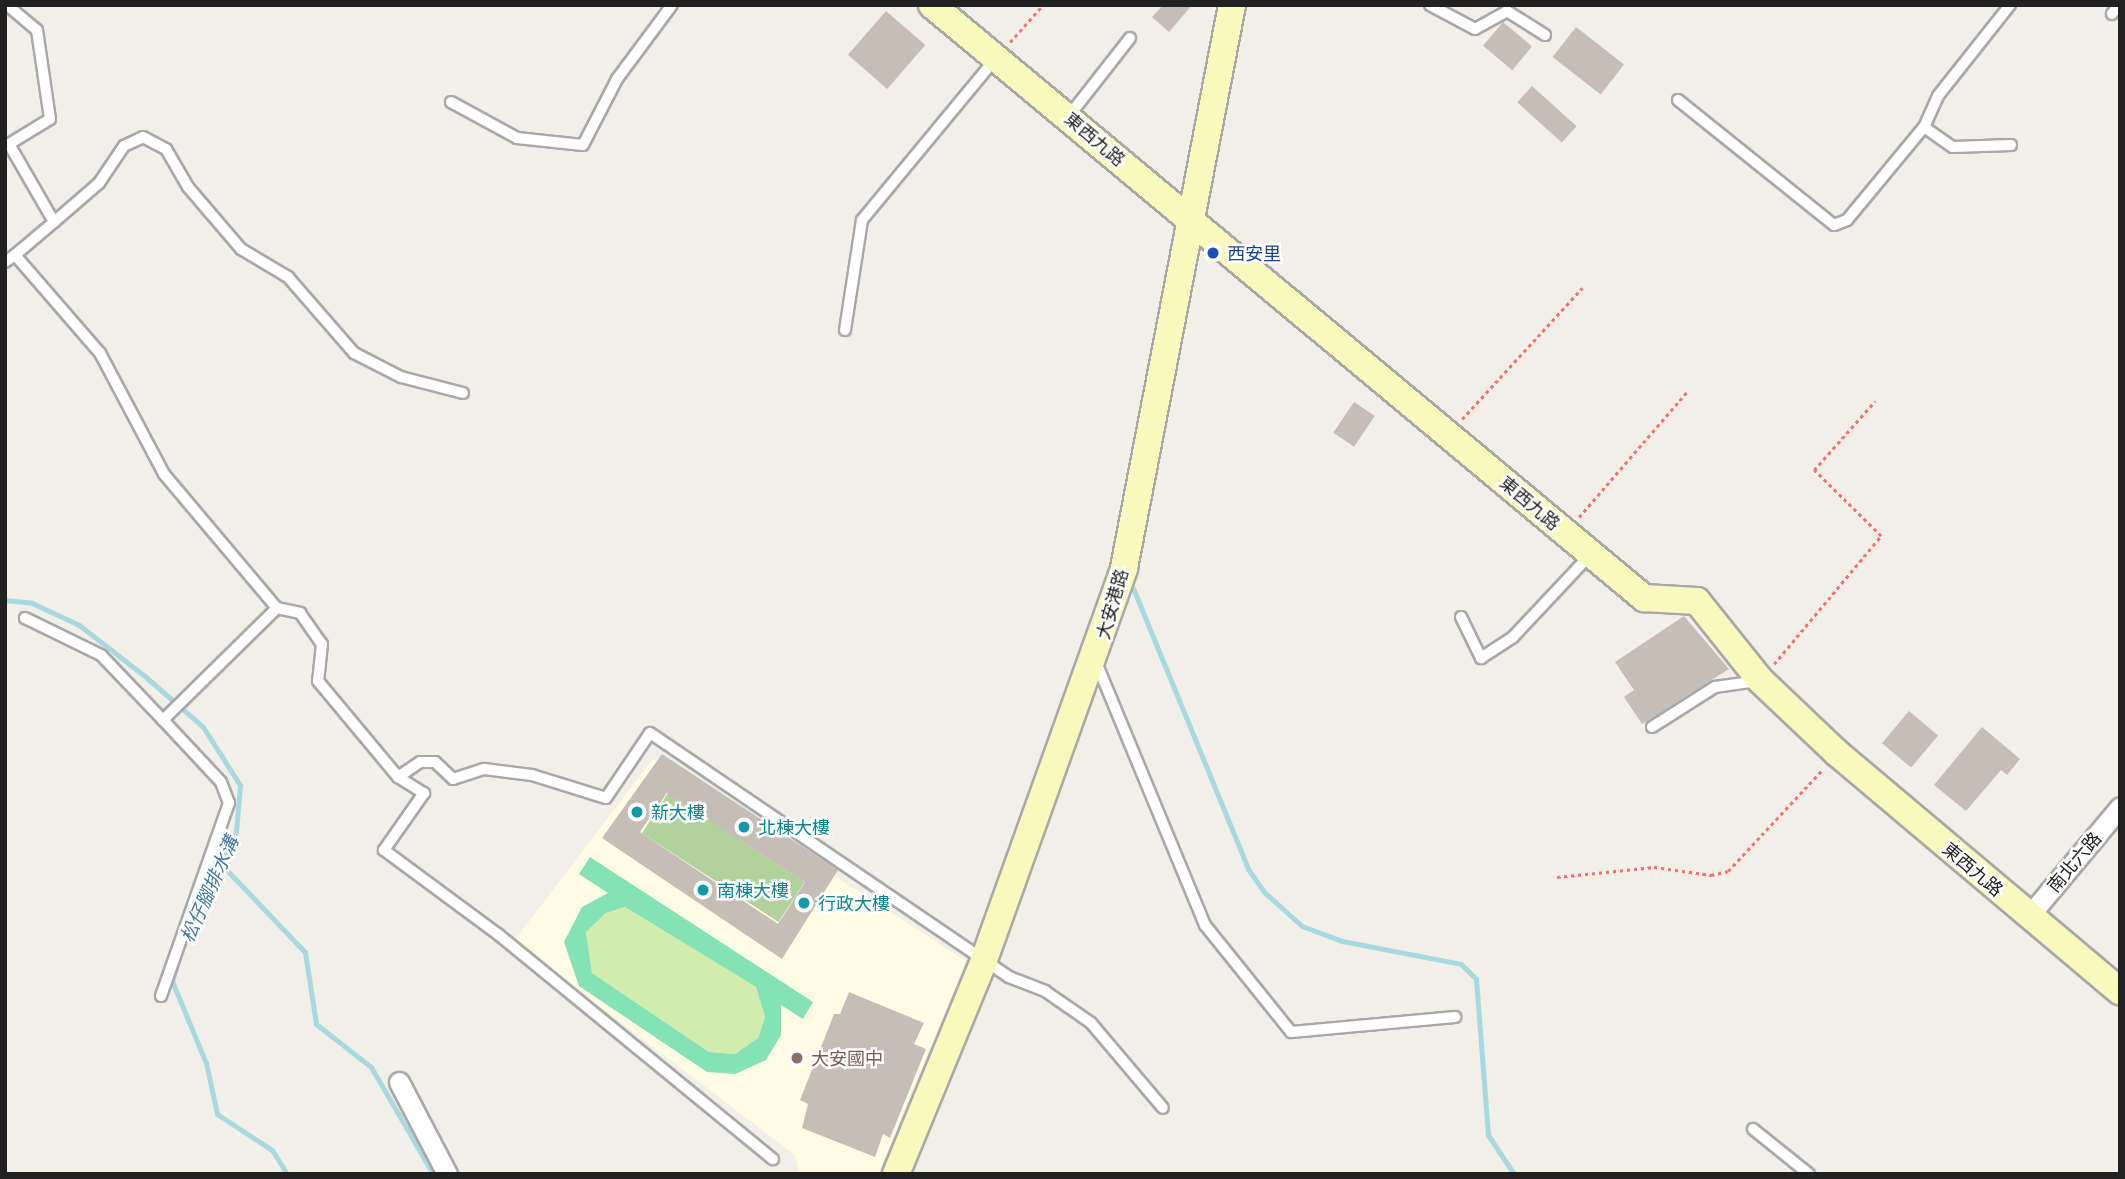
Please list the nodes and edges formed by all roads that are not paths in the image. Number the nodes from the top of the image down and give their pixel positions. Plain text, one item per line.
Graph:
1 (7, 5) edge
2 (672, 5) edge
3 (932, 5) edge
4 (1232, 5) edge
5 (1430, 5) edge
6 (2010, 5) edge
7 (2119, 5) edge
8 (2112, 15) dead end
9 (1545, 35) dead end
10 (1129, 38) dead end
11 (996, 59) junction
12 (1678, 100) dead end
13 (451, 102) dead end
14 (1068, 117) junction
15 (1924, 127) junction
16 (2011, 145) dead end
17 (1190, 216) junction
18 (54, 222) junction
19 (15, 255) junction
20 (5, 262) edge
21 (845, 330) dead end
22 (463, 393) dead end
23 (1591, 554) junction
24 (277, 608) junction
25 (1461, 617) dead end
26 (25, 618) dead end
27 (1095, 662) junction
28 (1760, 680) junction
29 (165, 718) junction
30 (1652, 727) dead end
31 (398, 777) junction
32 (2120, 807) edge
33 (2028, 917) junction
34 (984, 960) junction
35 (2120, 990) edge
36 (161, 996) dead end
37 (1455, 1017) dead end
38 (399, 1082) dead end
39 (1163, 1108) dead end
40 (1753, 1129) dead end
41 (773, 1159) dead end
42 (447, 1174) edge
43 (896, 1174) edge
44 (1809, 1174) edge

1 - 18 lane
2 - 13 lane
3 - 11 street, 東西九路
4 - 17 street, 大安港路
5 - 9 lane
6 - 15 lane
7 - 8 lane
10 - 14 lane
11 - 14 street, 東西九路
11 - 21 lane
12 - 15 lane
14 - 17 street, 東西九路
15 - 16 lane
17 - 23 street, 東西九路
17 - 27 street, 大安港路
18 - 19 lane
18 - 22 lane
19 - 20 lane
19 - 24 lane
23 - 25 lane
23 - 28 street, 東西九路
24 - 29 lane
24 - 31 lane
26 - 29 lane
27 - 34 street, 大安港路
27 - 37 lane
28 - 30 lane
28 - 33 street, 東西九路
29 - 36 lane
31 - 34 lane
31 - 41 lane
32 - 33 street, 南北六路
33 - 35 street, 東西九路
34 - 39 lane
34 - 43 street, 大安港路
38 - 42 street
40 - 44 lane

